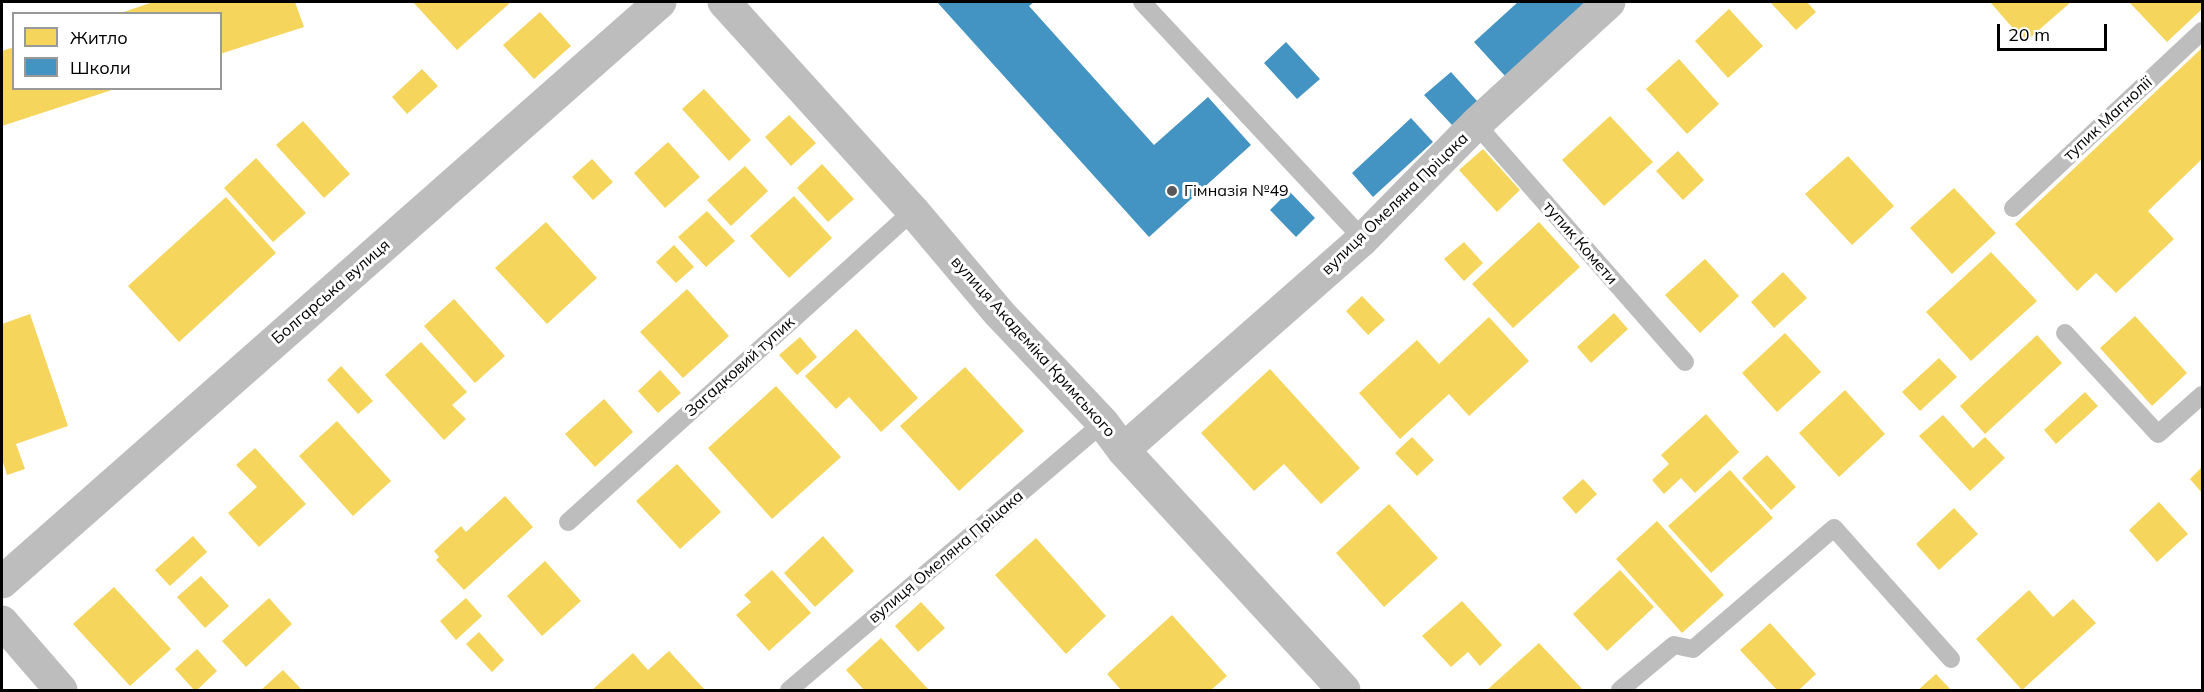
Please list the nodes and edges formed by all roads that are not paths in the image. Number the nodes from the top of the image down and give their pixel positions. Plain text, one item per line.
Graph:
1 (660, 2) edge
2 (724, 2) edge
3 (1142, 2) edge
4 (1609, 2) edge
5 (2202, 31) edge
6 (1476, 124) junction
7 (2013, 208) dead end
8 (913, 211) junction
9 (1364, 239) junction
10 (2065, 333) dead end
11 (1684, 362) dead end
12 (2202, 395) edge
13 (1103, 423) junction
14 (1123, 450) junction
15 (568, 522) dead end
16 (2, 582) edge
17 (2, 621) edge
18 (1951, 659) dead end
19 (61, 690) edge
20 (789, 690) edge
21 (1344, 690) edge
22 (1620, 690) edge

1 - 16 street, Болгарська вулиця
2 - 8 street, вулиця Академіка Кримського
3 - 9 lane
4 - 6 street, вулиця Омеляна Пріцака
5 - 7 lane, тупик Магнолії
6 - 9 street, вулиця Омеляна Пріцака
6 - 11 lane, тупик Комети
8 - 13 street, вулиця Академіка Кримського
8 - 15 lane, Загадковий тупик
9 - 14 street, вулиця Омеляна Пріцака
10 - 12 lane
13 - 14 street, вулиця Академіка Кримського
13 - 20 lane, вулиця Омеляна Пріцака
14 - 21 street, вулиця Академіка Кримського
17 - 19 street
18 - 22 lane

